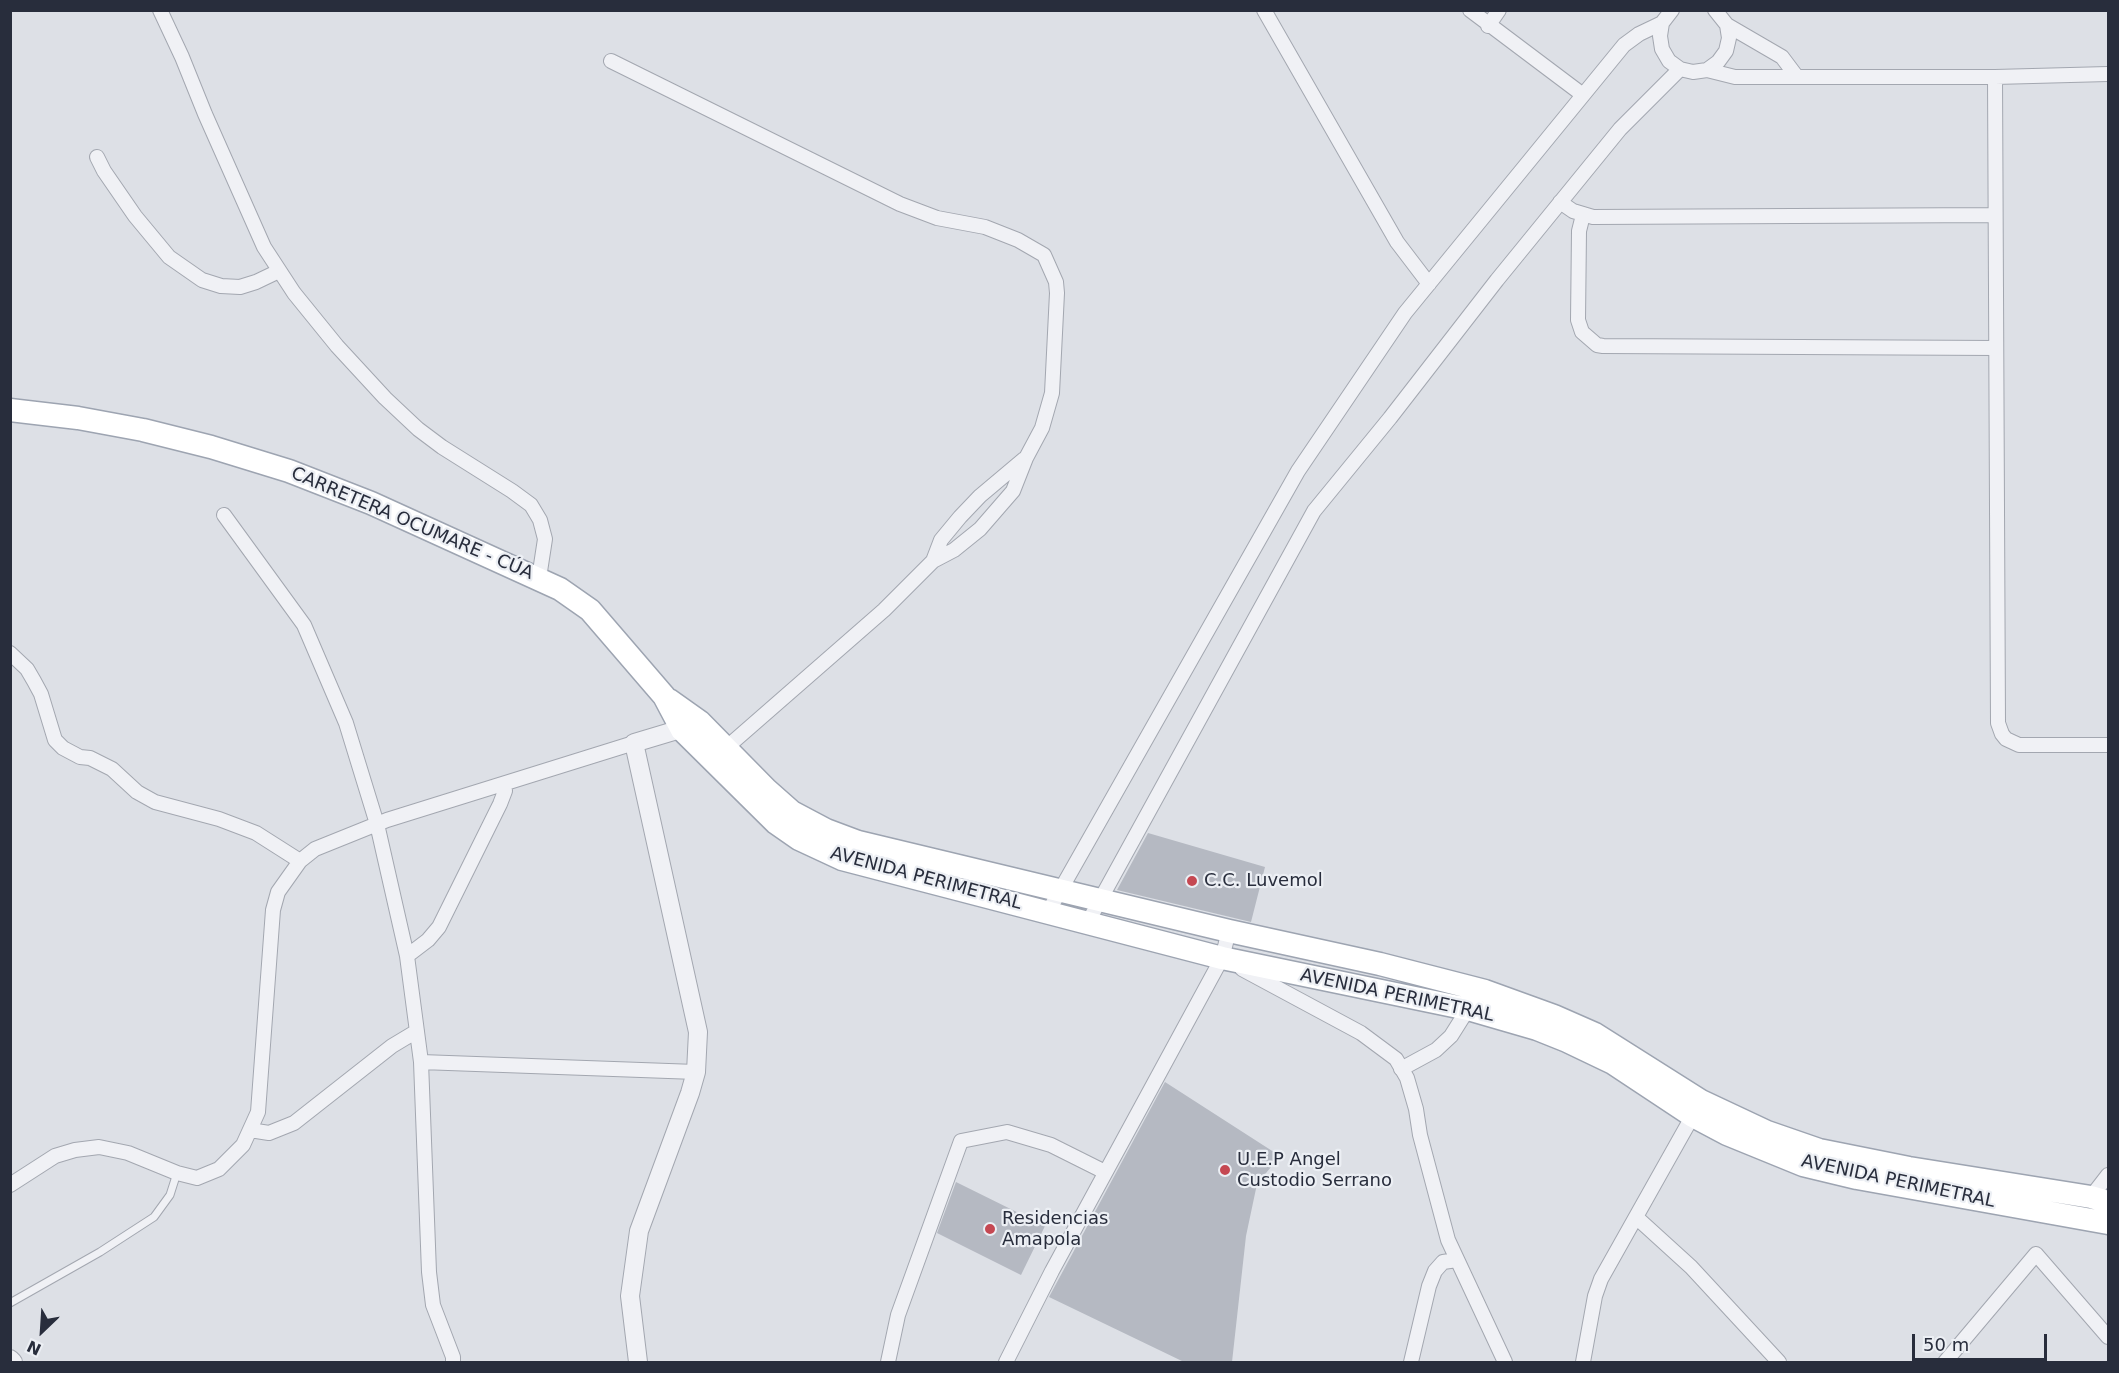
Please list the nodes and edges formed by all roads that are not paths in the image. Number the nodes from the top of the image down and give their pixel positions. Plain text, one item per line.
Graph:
1 (160, 10) edge
2 (1264, 10) edge
3 (1470, 10) edge
4 (1499, 10) edge
5 (1715, 10) edge
6 (1669, 14) edge
7 (1727, 25) junction
8 (1488, 26) junction
9 (610, 61) dead end
10 (1680, 69) junction
11 (1707, 70) junction
12 (2109, 74) edge
13 (1797, 77) junction
14 (1995, 77) junction
15 (1583, 94) junction
16 (97, 158) dead end
17 (1560, 202) junction
18 (1583, 215) junction
19 (1995, 215) junction
20 (279, 271) junction
21 (1429, 284) junction
22 (1996, 348) junction
23 (10, 410) edge
24 (1026, 458) junction
25 (224, 515) dead end
26 (933, 561) junction
27 (539, 578) junction
28 (10, 653) edge
29 (664, 696) joint
30 (691, 726) junction
31 (634, 743) junction
32 (2109, 745) edge
33 (726, 748) junction
34 (504, 784) junction
35 (377, 824) junction
36 (300, 861) junction
37 (1060, 890) junction
38 (1101, 899) junction
39 (1048, 912) junction
40 (1088, 922) junction
41 (1229, 931) junction
42 (408, 956) junction
43 (1222, 958) junction
44 (1468, 1009) junction
45 (417, 1031) junction
46 (421, 1062) junction
47 (1401, 1068) junction
48 (696, 1072) junction
49 (1697, 1108) junction
50 (250, 1130) junction
51 (1105, 1172) junction
52 (177, 1173) junction
53 (2109, 1175) edge
54 (10, 1185) edge
55 (2100, 1200) edge
56 (1636, 1217) junction
57 (2109, 1223) edge
58 (1457, 1260) junction
59 (10, 1303) edge
60 (2109, 1338) edge
61 (453, 1362) edge
62 (638, 1362) edge
63 (888, 1362) edge
64 (1006, 1362) edge
65 (1411, 1362) edge
66 (1505, 1362) edge
67 (1583, 1362) edge
68 (1779, 1362) edge
69 (1945, 1362) edge

1 - 20 street
2 - 21 street
3 - 8 street
4 - 8 street
5 - 7 street
6 - 10 street
6 - 15 street
7 - 11 street
7 - 13 street
8 - 15 street
9 - 24 street
10 - 11 street
10 - 17 street
11 - 13 street
12 - 14 street
13 - 14 street
14 - 19 street
15 - 21 street
16 - 20 street
17 - 18 street
17 - 38 street
18 - 19 street
18 - 22 street
19 - 22 street
20 - 27 street
21 - 37 street
22 - 32 street
23 - 27 main road, CARRETERA OCUMARE - CÚA
24 - 26 street
24 - 26 street
25 - 35 street
26 - 33 street
27 - 29 main road, CARRETERA OCUMARE - CÚA
28 - 36 street
29 - 30 main road, AVENIDA PERIMETRAL
30 - 31 street
30 - 33 main road, AVENIDA PERIMETRAL
30 - 39 main road, AVENIDA PERIMETRAL
31 - 34 street
31 - 48 street
33 - 37 main road, AVENIDA PERIMETRAL
34 - 35 street
34 - 42 street
35 - 36 street
35 - 42 street
36 - 50 street
37 - 38 main road, AVENIDA PERIMETRAL
37 - 39 street
38 - 40 street
38 - 41 main road, AVENIDA PERIMETRAL
39 - 40 main road, AVENIDA PERIMETRAL
40 - 43 main road, AVENIDA PERIMETRAL
41 - 43 street
41 - 49 main road, AVENIDA PERIMETRAL
42 - 45 street
43 - 44 main road, AVENIDA PERIMETRAL
43 - 47 street
43 - 51 street
44 - 47 street
44 - 49 main road, AVENIDA PERIMETRAL
45 - 46 street
45 - 50 street
46 - 48 street
46 - 61 street
47 - 58 street
48 - 62 street
49 - 55 main road, AVENIDA PERIMETRAL
49 - 56 street
49 - 57 main road, AVENIDA PERIMETRAL
50 - 52 street
51 - 63 street
51 - 64 street
52 - 54 street
52 - 59 lane
53 - 55 street
56 - 67 street
56 - 68 street
58 - 65 street
58 - 66 street
60 - 69 street

